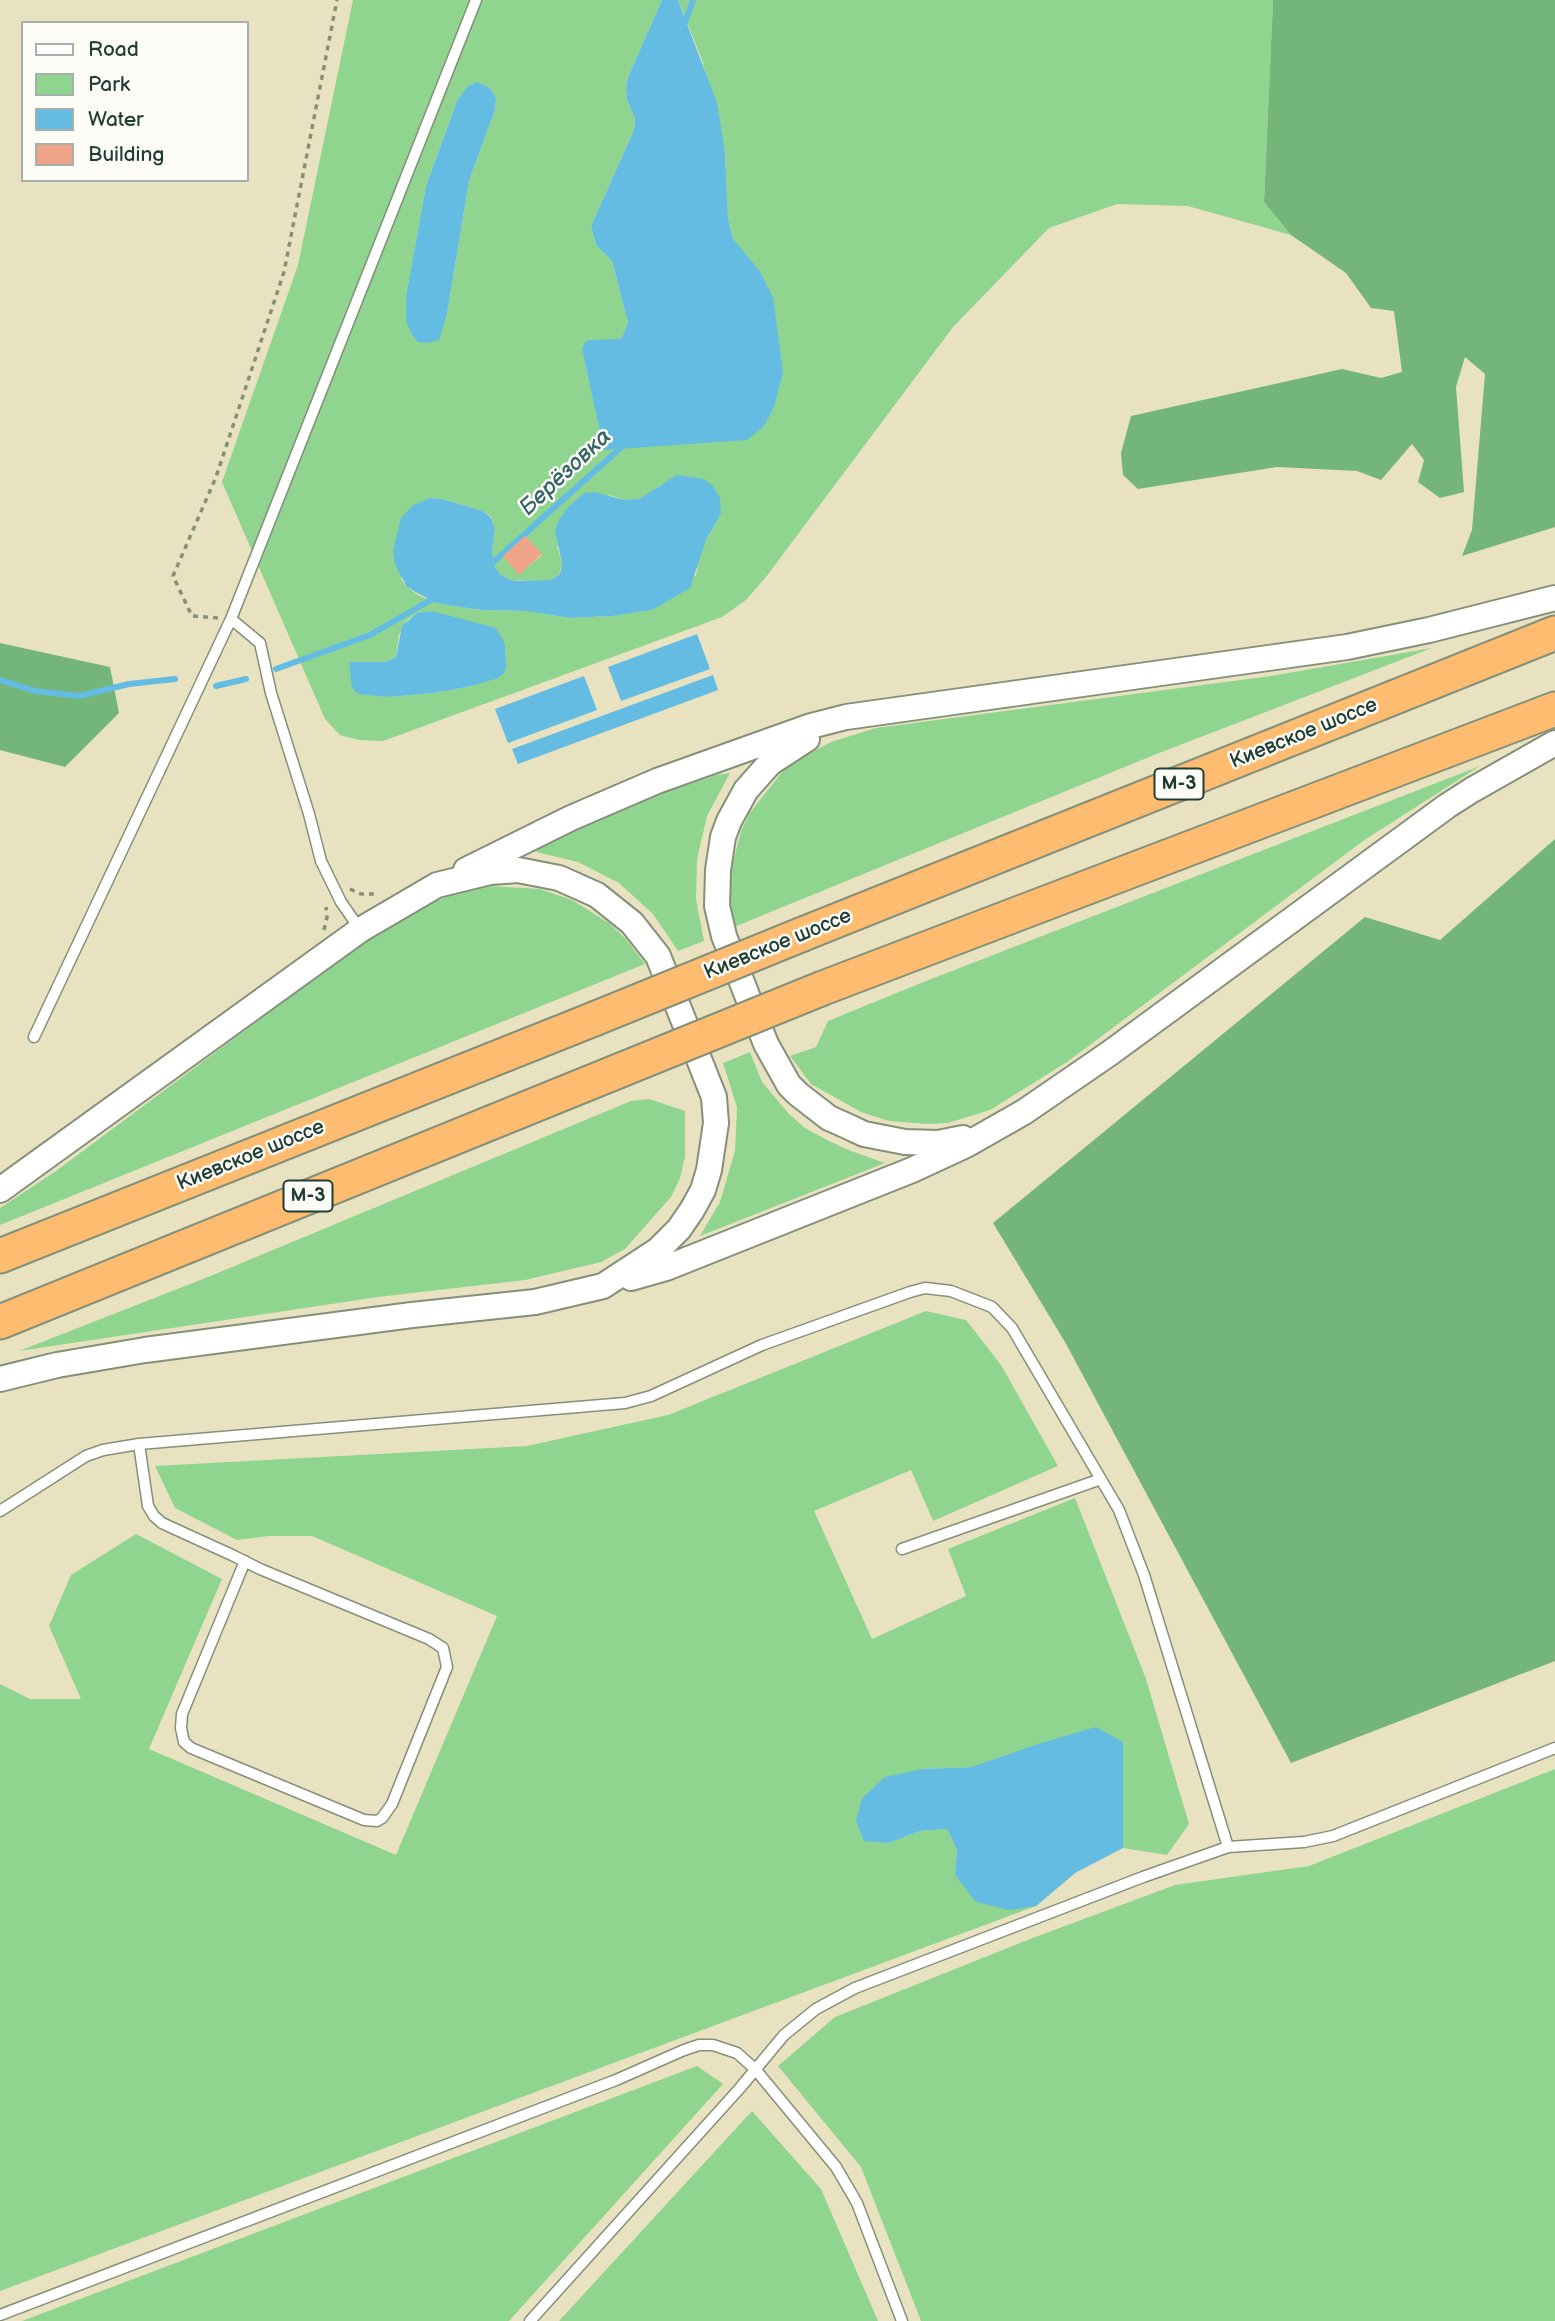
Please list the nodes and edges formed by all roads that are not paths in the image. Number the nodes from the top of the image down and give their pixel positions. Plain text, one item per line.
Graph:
1 (476, 0) edge
2 (1555, 598) edge
3 (231, 619) junction
4 (1555, 633) edge
5 (1555, 709) edge
6 (890, 710) junction
7 (1555, 743) edge
8 (437, 885) junction
9 (360, 930) junction
10 (34, 1037) dead end
11 (991, 1130) junction
12 (0, 1190) edge
13 (0, 1256) edge
14 (603, 1286) junction
15 (0, 1322) edge
16 (0, 1379) edge
17 (139, 1444) junction
18 (1101, 1479) junction
19 (0, 1511) edge
20 (902, 1549) dead end
21 (245, 1561) junction
22 (1555, 1748) edge
23 (1228, 1847) junction
24 (755, 2069) junction
25 (0, 2315) edge
26 (530, 2321) edge
27 (902, 2321) edge

1 - 3 lane
2 - 6 street
3 - 9 lane
3 - 10 lane
4 - 13 highway, Киевское шоссе / М-3, bridge
5 - 15 highway, М-3, bridge
6 - 8 street
6 - 11 street
7 - 11 street
8 - 9 street
8 - 14 street
9 - 12 street
11 - 14 street
14 - 16 street
17 - 18 lane
17 - 19 lane
17 - 21 lane
18 - 20 lane
18 - 23 lane
21 - 21 lane
22 - 23 lane
23 - 24 lane
24 - 25 lane
24 - 26 lane
24 - 27 lane

